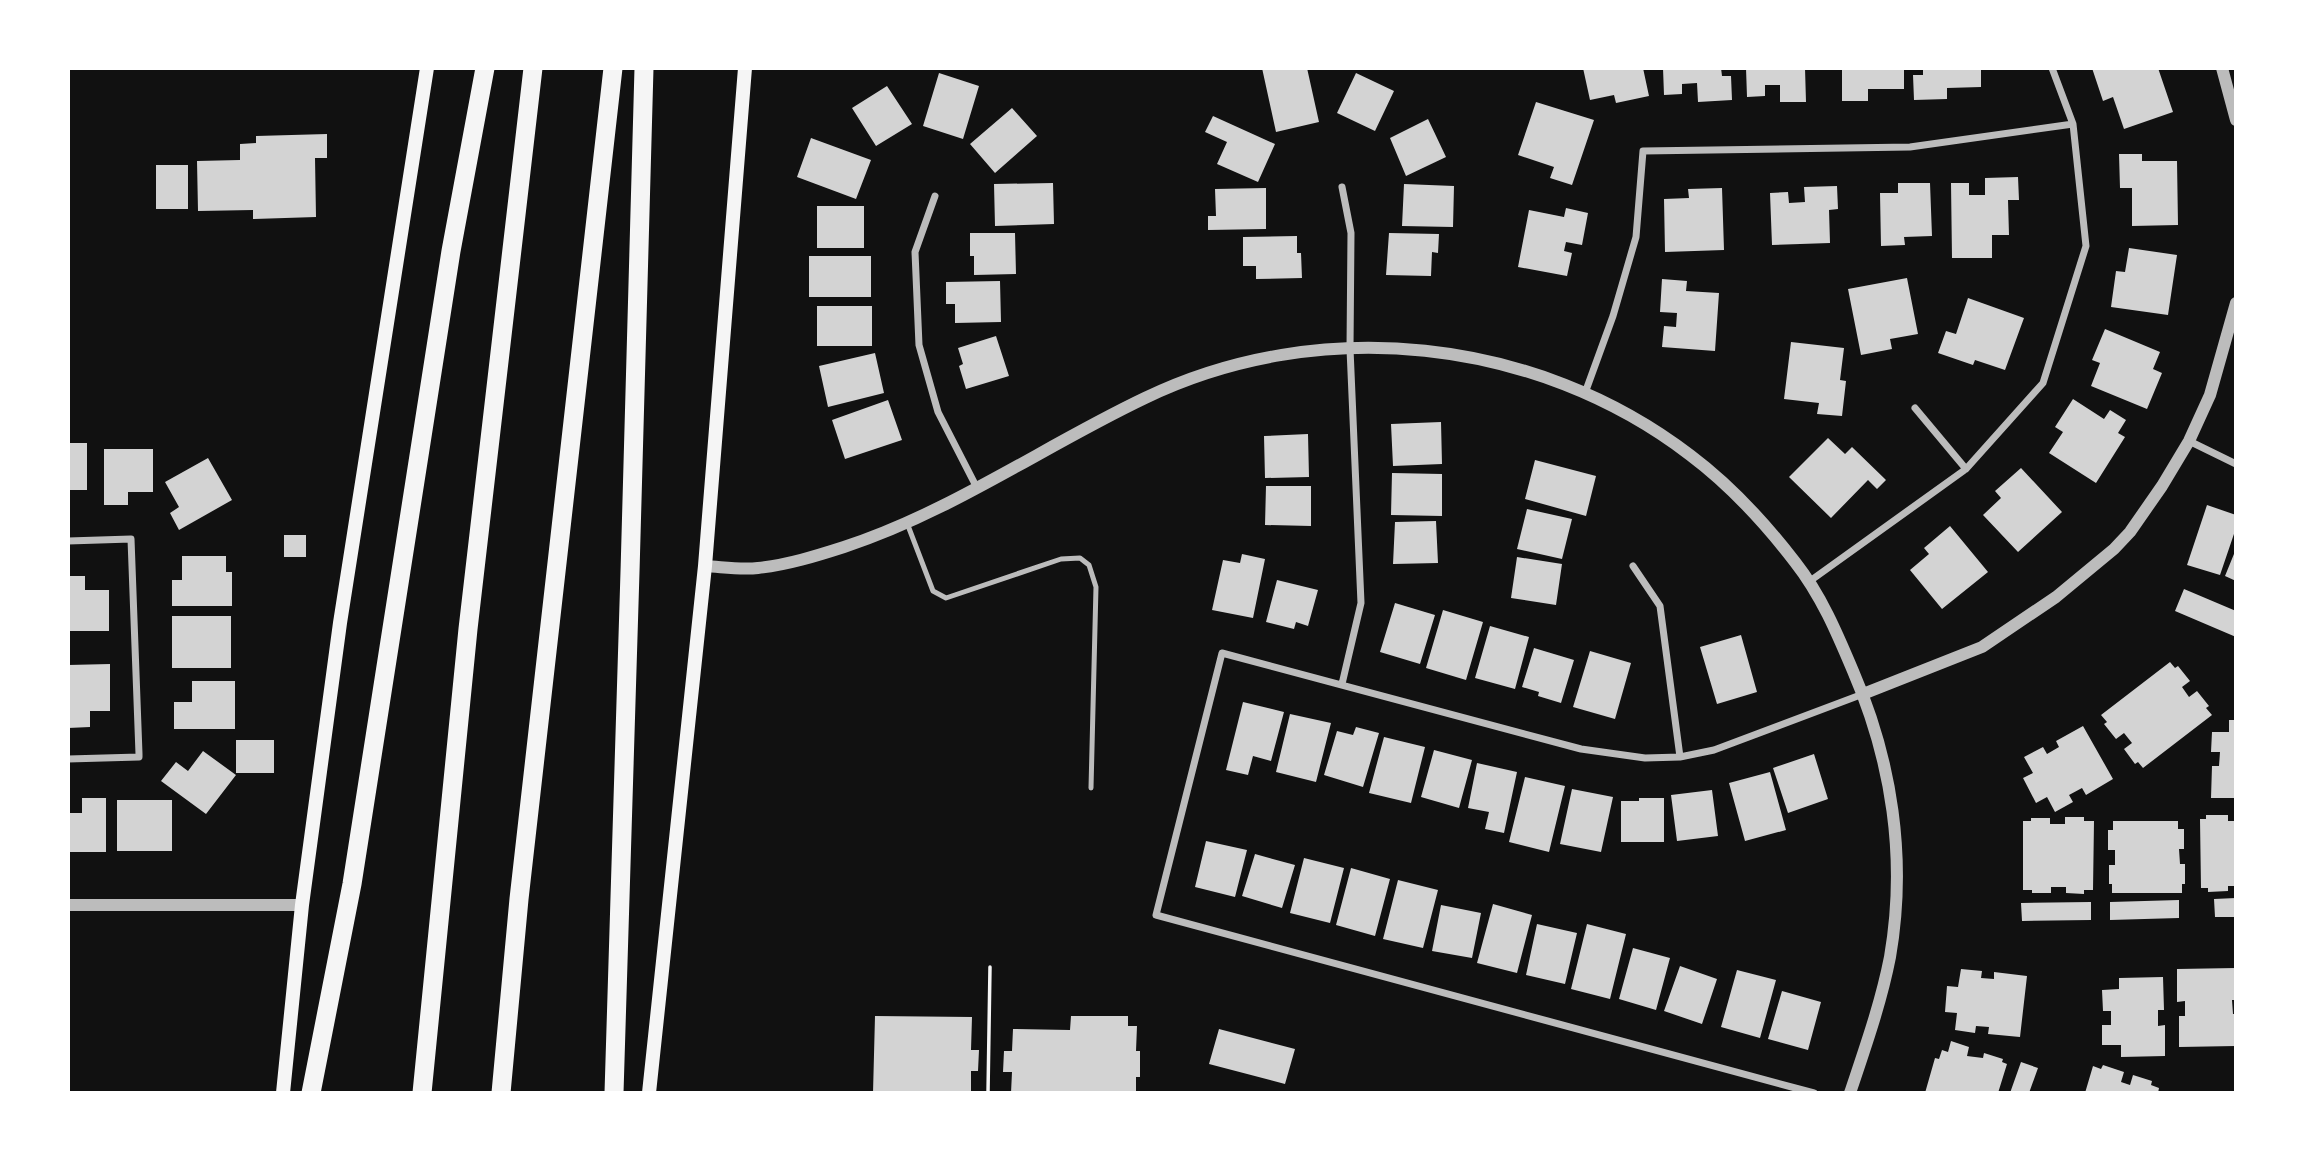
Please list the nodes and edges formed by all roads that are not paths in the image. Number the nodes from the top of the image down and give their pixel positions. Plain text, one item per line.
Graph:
1 (427, 68) edge
2 (485, 68) edge
3 (533, 68) edge
4 (613, 68) edge
5 (644, 68) edge
6 (745, 68) edge
7 (2052, 68) edge
8 (2222, 68) edge
9 (2236, 120) edge
10 (2073, 124) junction
11 (1342, 187) dead end
12 (935, 197) dead end
13 (2236, 303) edge
14 (1350, 349) junction
15 (1585, 393) junction
16 (1915, 408) dead end
17 (2189, 441) junction
18 (2236, 464) edge
19 (1966, 469) junction
20 (977, 488) junction
21 (907, 523) junction
22 (68, 541) edge
23 (705, 566) junction
24 (1633, 566) dead end
25 (1810, 581) junction
26 (1342, 684) junction
27 (1863, 694) junction
28 (1680, 757) junction
29 (68, 759) edge
30 (1091, 788) dead end
31 (68, 905) edge
32 (302, 905) junction
33 (283, 1093) edge
34 (311, 1093) edge
35 (422, 1093) edge
36 (501, 1093) edge
37 (614, 1093) edge
38 (649, 1093) edge
39 (1814, 1093) edge
40 (1850, 1093) edge

1 - 32 main road
2 - 34 highway
3 - 35 highway
4 - 36 highway
5 - 37 highway
6 - 23 main road
7 - 10 street
8 - 9 street
10 - 15 street
10 - 19 street
11 - 14 street
12 - 20 street
13 - 17 street
14 - 15 street
14 - 20 street
14 - 26 street
15 - 25 street
16 - 19 street
17 - 18 street
17 - 27 street
19 - 25 street
20 - 21 street
21 - 23 street
21 - 30 lane
22 - 29 street
23 - 38 main road
24 - 28 street
25 - 27 street
26 - 28 street
26 - 39 street
27 - 28 street
27 - 40 street
31 - 32 street
32 - 33 main road

